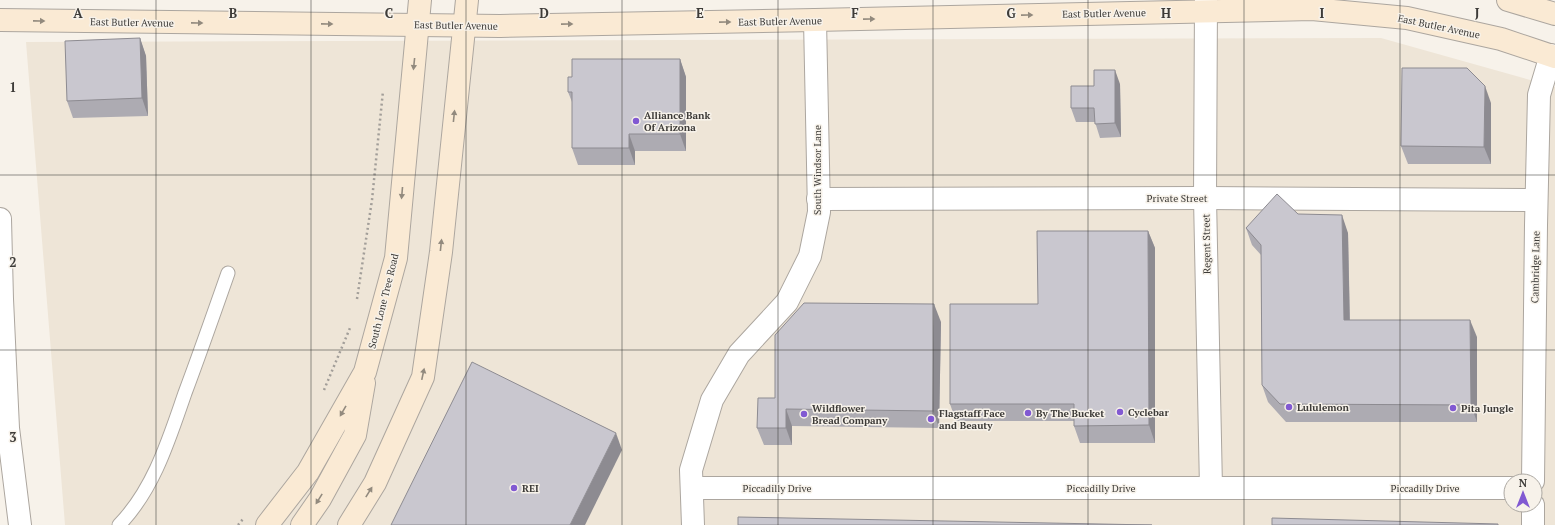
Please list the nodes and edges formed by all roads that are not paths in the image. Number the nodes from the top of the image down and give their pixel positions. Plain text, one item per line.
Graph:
1 (420, 0) edge
2 (467, 0) edge
3 (1508, 0) edge
4 (1206, 5) edge
5 (1555, 14) edge
6 (0, 20) edge
7 (815, 20) junction
8 (418, 25) junction
9 (465, 26) junction
10 (1553, 56) edge
11 (818, 198) junction
12 (1205, 198) junction
13 (1536, 200) junction
14 (0, 219) edge
15 (228, 273) dead end
16 (365, 372) junction
17 (1533, 473) edge
18 (692, 488) junction
19 (1211, 488) junction
20 (1503, 488) edge
21 (1533, 513) edge
22 (20, 525) edge
23 (119, 525) edge
24 (266, 525) edge
25 (302, 525) edge
26 (349, 525) edge
27 (693, 525) edge
28 (1533, 525) edge

1 - 8 main road, South Lone Tree Road
2 - 9 main road
3 - 5 main road
7 -> 4 main road, East Butler Avenue
4 - 10 main road, East Butler Avenue
4 - 12 street, Regent Street
6 -> 8 main road, East Butler Avenue
9 -> 7 main road, East Butler Avenue
7 - 11 street, South Windsor Lane
8 - 9 main road, East Butler Avenue
8 -> 16 main road, South Lone Tree Road
26 -> 9 main road
10 - 13 street, Cambridge Lane
11 - 12 street, Private Street
11 - 18 street, South Windsor Lane
12 - 13 street, Private Street
12 - 19 street, Regent Street
13 - 17 street, Cambridge Lane
14 - 22 street
15 - 23 lane
16 -> 24 main road, South Lone Tree Road
16 -> 25 main road
18 - 19 street, Piccadilly Drive
18 - 27 street, South Windsor Lane
19 - 20 street, Piccadilly Drive
21 - 28 street

